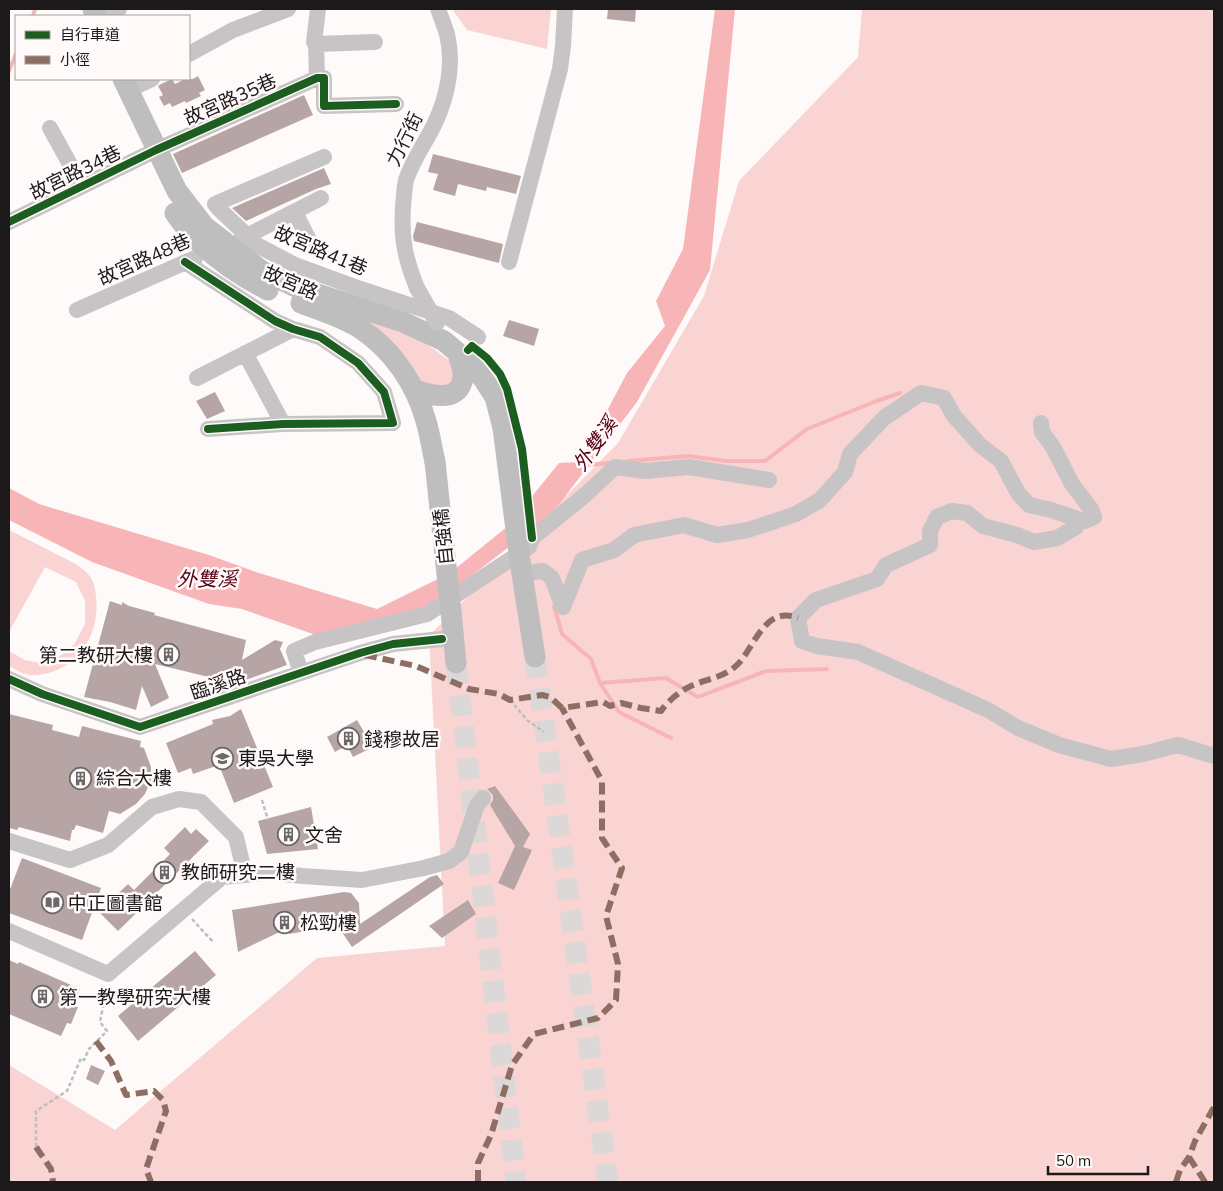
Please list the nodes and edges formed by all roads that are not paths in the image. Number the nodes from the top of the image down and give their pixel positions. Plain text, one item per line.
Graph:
1 (119, 9) edge
2 (288, 9) edge
3 (318, 9) edge
4 (438, 9) edge
5 (565, 9) edge
6 (105, 15) edge
7 (375, 42) dead end
8 (316, 44) junction
9 (190, 53) edge
10 (317, 78) junction
11 (110, 80) edge
12 (147, 80) edge
13 (126, 84) edge
14 (396, 104) dead end
15 (50, 128) dead end
16 (150, 153) junction
17 (324, 156) dead end
18 (82, 186) junction
19 (321, 198) dead end
20 (295, 212) junction
21 (9, 222) edge
22 (248, 236) junction
23 (309, 240) dead end
24 (219, 248) junction
25 (185, 262) junction
26 (509, 262) dead end
27 (77, 310) dead end
28 (293, 329) junction
29 (478, 337) dead end
30 (447, 339) junction
31 (245, 353) junction
32 (197, 378) dead end
33 (415, 390) junction
34 (1041, 423) dead end
35 (283, 424) junction
36 (208, 429) dead end
37 (435, 462) joint
38 (768, 480) dead end
39 (1080, 520) junction
40 (527, 567) junction
41 (442, 639) dead end
42 (535, 658) tunnel mouth
43 (456, 663) tunnel mouth
44 (302, 673) junction
45 (9, 679) edge
46 (1214, 756) edge
47 (483, 798) dead end
48 (9, 841) edge
49 (245, 875) junction
50 (9, 931) edge

1 - 6 street
2 - 9 street
3 - 8 street
4 - 30 street, 力行街, bridge
5 - 26 street
7 - 8 street
8 - 10 street
10 - 14 street
10 - 16 street, 故宮路35巷
11 - 16 main road, 故宮路
12 - 13 street
13 - 16 main road, 故宮路
15 - 18 street
16 - 18 street, 故宮路34巷
16 - 24 main road, 故宮路
17 - 22 street, 故宮路41巷
18 - 21 street, 故宮路34巷
19 - 20 street, 故宮路48巷
20 - 22 street, 故宮路48巷
20 - 23 street
22 - 24 street, 故宮路48巷
22 - 29 street, 故宮路41巷
24 - 25 street, 故宮路48巷
24 - 30 main road, 故宮路
24 - 33 main road, 故宮路
25 - 27 street, 故宮路48巷
25 - 28 street
28 - 31 street
28 - 35 street
30 - 33 main road
30 - 40 main road, 故宮路, bridge
31 - 32 street
31 - 35 street
33 - 37 main road, 故宮路
34 - 39 street
35 - 36 street
37 - 43 main road, 自強橋, bridge
38 - 44 street
39 - 40 street
39 - 46 street
40 - 42 main road
41 - 44 street, 臨溪路
44 - 45 street, 臨溪路
47 - 49 street
48 - 49 street
49 - 50 street

